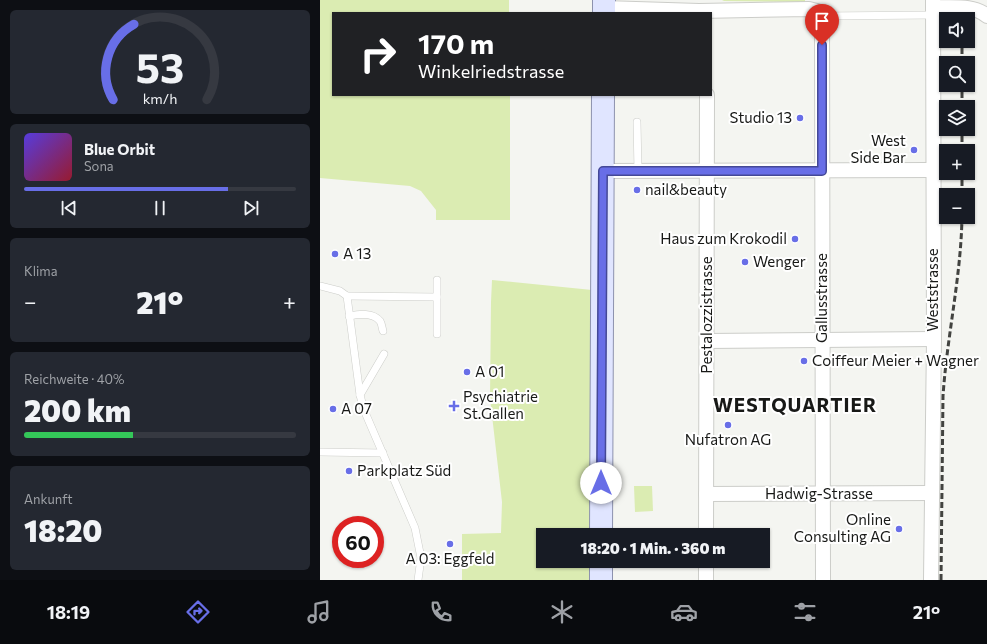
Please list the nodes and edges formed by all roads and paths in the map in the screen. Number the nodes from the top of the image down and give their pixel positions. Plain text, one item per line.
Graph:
1 (604, 7) edge
2 (933, 7) edge
3 (706, 8) edge
4 (822, 16) junction
5 (987, 16) edge
6 (603, 96) edge
7 (706, 96) edge
8 (637, 122) dead end
9 (932, 170) junction
10 (603, 171) junction
11 (638, 171) junction
12 (706, 171) junction
13 (822, 171) junction
14 (437, 280) dead end
15 (320, 286) edge
16 (346, 296) junction
17 (437, 297) junction
18 (350, 316) junction
19 (383, 331) dead end
20 (437, 334) dead end
21 (934, 339) junction
22 (822, 340) junction
23 (707, 341) junction
24 (384, 354) dead end
25 (360, 395) junction
26 (320, 452) edge
27 (383, 453) junction
28 (932, 493) junction
29 (706, 494) junction
30 (822, 494) junction
31 (601, 528) edge
32 (704, 528) edge
33 (601, 568) edge
34 (706, 568) edge
35 (418, 580) edge
36 (601, 580) edge
37 (706, 580) edge
38 (822, 580) edge
39 (931, 580) edge

1 - 3 street
2 - 4 lane
2 - 5 street
2 - 9 street, Weststrasse
3 - 4 street
4 - 13 street, Gallusstrasse
6 - 10 main road
7 - 12 street, Pestalozzistrasse
8 - 11 lane
9 - 13 street
9 - 21 street, Weststrasse
10 - 11 street
10 - 31 main road
11 - 12 street
12 - 13 street
12 - 23 street, Pestalozzistrasse
13 - 22 street, Gallusstrasse
14 - 17 lane
15 - 16 lane
16 - 17 lane
16 - 18 lane
17 - 20 lane
18 - 19 lane
18 - 25 lane
21 - 22 street
21 - 28 street, Weststrasse
22 - 23 street
22 - 30 street, Gallusstrasse
23 - 29 street, Pestalozzistrasse
24 - 25 lane
25 - 27 lane
26 - 27 lane
27 - 35 lane
28 - 30 street, Hadwig-Strasse
28 - 39 street, Weststrasse
29 - 30 street, Hadwig-Strasse
29 - 32 street, Pestalozzistrasse
30 - 38 street, Gallusstrasse
33 - 36 main road
34 - 37 street

